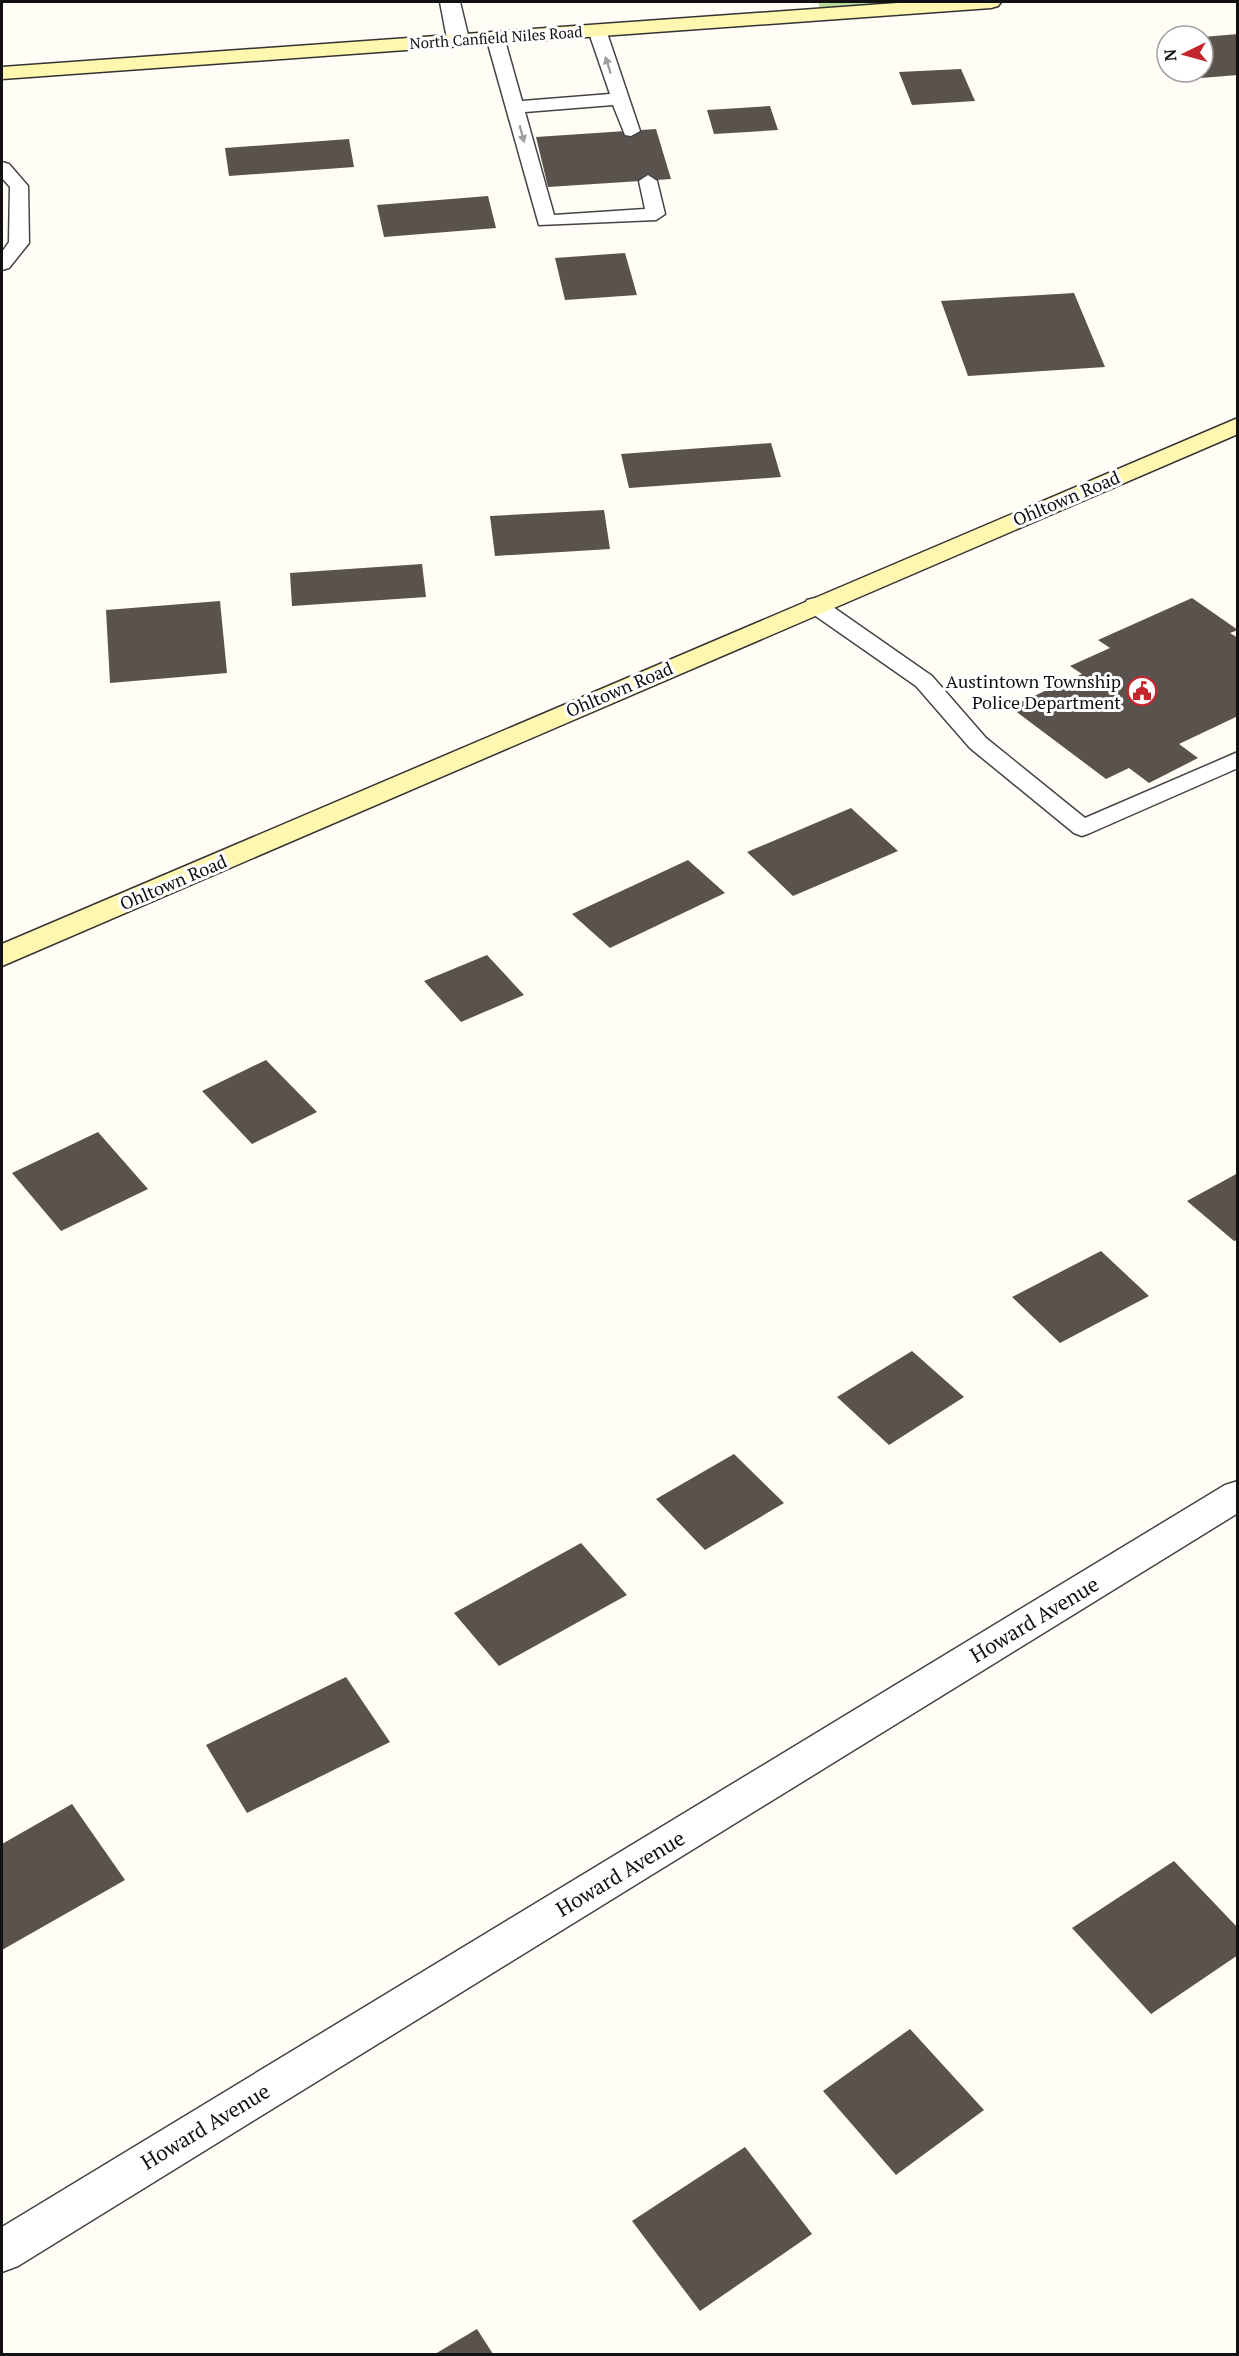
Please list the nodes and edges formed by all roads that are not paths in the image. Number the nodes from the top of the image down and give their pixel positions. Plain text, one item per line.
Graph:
1 (450, 2) edge
2 (991, 2) edge
3 (597, 30) junction
4 (495, 37) junction
5 (458, 39) junction
6 (2, 73) edge
7 (619, 99) junction
8 (515, 107) junction
9 (631, 131) dead end
10 (2, 168) edge
11 (648, 181) dead end
12 (2, 264) edge
13 (1238, 425) edge
14 (815, 605) junction
15 (1238, 759) edge
16 (2, 956) edge
17 (1238, 1495) edge
18 (2, 2251) edge

1 - 5 street
2 - 3 street, North Canfield Niles Road
3 - 4 street, North Canfield Niles Road
7 -> 3 lane
4 - 5 street, North Canfield Niles Road
4 - 8 lane
5 - 6 street, North Canfield Niles Road
7 - 8 lane
7 - 9 lane
8 -> 11 lane
10 - 12 lane
13 - 14 street, Ohltown Road
14 - 15 lane
14 - 16 street, Ohltown Road
17 - 18 street, Howard Avenue

